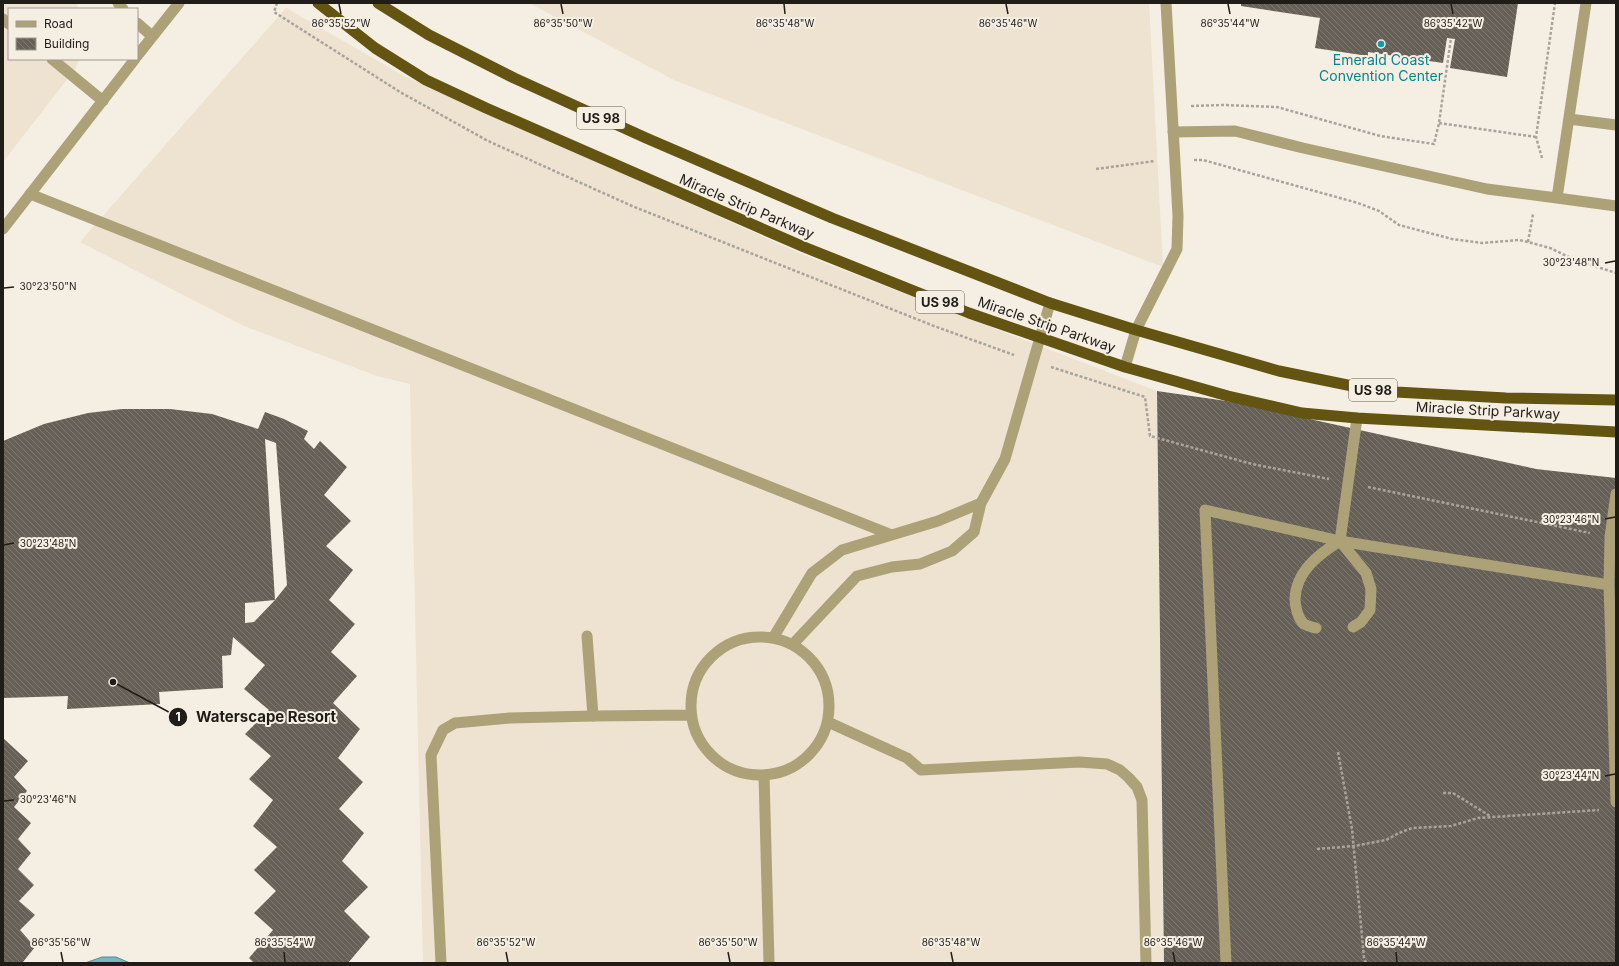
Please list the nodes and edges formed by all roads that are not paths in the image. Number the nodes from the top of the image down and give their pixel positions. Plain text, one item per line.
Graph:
1 (179, 3) edge
2 (318, 3) edge
3 (378, 3) edge
4 (1166, 3) edge
5 (1586, 3) edge
6 (138, 24) edge
7 (152, 36) junction
8 (138, 55) edge
9 (53, 60) edge
10 (134, 60) edge
11 (103, 101) junction
12 (1569, 119) junction
13 (1616, 125) edge
14 (1173, 132) junction
15 (30, 194) junction
16 (1557, 198) junction
17 (1616, 206) edge
18 (3, 229) edge
19 (1050, 303) junction
20 (1136, 330) junction
21 (1039, 338) junction
22 (1125, 367) junction
23 (1616, 400) edge
24 (1356, 418) junction
25 (1616, 432) edge
26 (1616, 494) edge
27 (981, 503) junction
28 (892, 536) junction
29 (1340, 540) junction
30 (1609, 585) junction
31 (1352, 627) dead end
32 (1316, 628) dead end
33 (587, 636) dead end
34 (773, 638) junction
35 (793, 644) junction
36 (692, 715) junction
37 (593, 716) junction
38 (828, 722) junction
39 (764, 775) junction
40 (1616, 802) edge
41 (441, 963) edge
42 (769, 963) edge
43 (1146, 963) edge
44 (1226, 963) edge

1 - 7 street
2 - 21 highway, Miracle Strip Parkway / US 98
3 - 19 highway, Miracle Strip Parkway / US 98
4 - 14 street
5 - 12 street
6 - 7 street
7 - 8 street
9 - 11 street
10 - 11 street
11 - 15 street
12 - 13 street
12 - 16 street
14 - 16 street
14 - 20 street
15 - 18 street
15 - 28 street
16 - 17 street
19 - 20 highway, Miracle Strip Parkway / US 98
19 - 21 street
20 - 22 street
20 - 23 highway, Miracle Strip Parkway / US 98
21 - 22 highway, Miracle Strip Parkway / US 98
21 - 27 street
22 - 24 highway, Miracle Strip Parkway / US 98
24 - 25 highway, Miracle Strip Parkway / US 98
24 - 29 street
26 - 30 street
27 - 28 street
27 - 35 street
28 - 34 street
29 - 30 street
29 - 31 street
29 - 32 street
29 - 44 street
30 - 40 street
33 - 37 street
34 - 35 street
34 - 36 street
35 - 38 street
36 - 37 street
36 - 39 street
37 - 41 street
38 - 39 street
38 - 43 street
39 - 42 street

